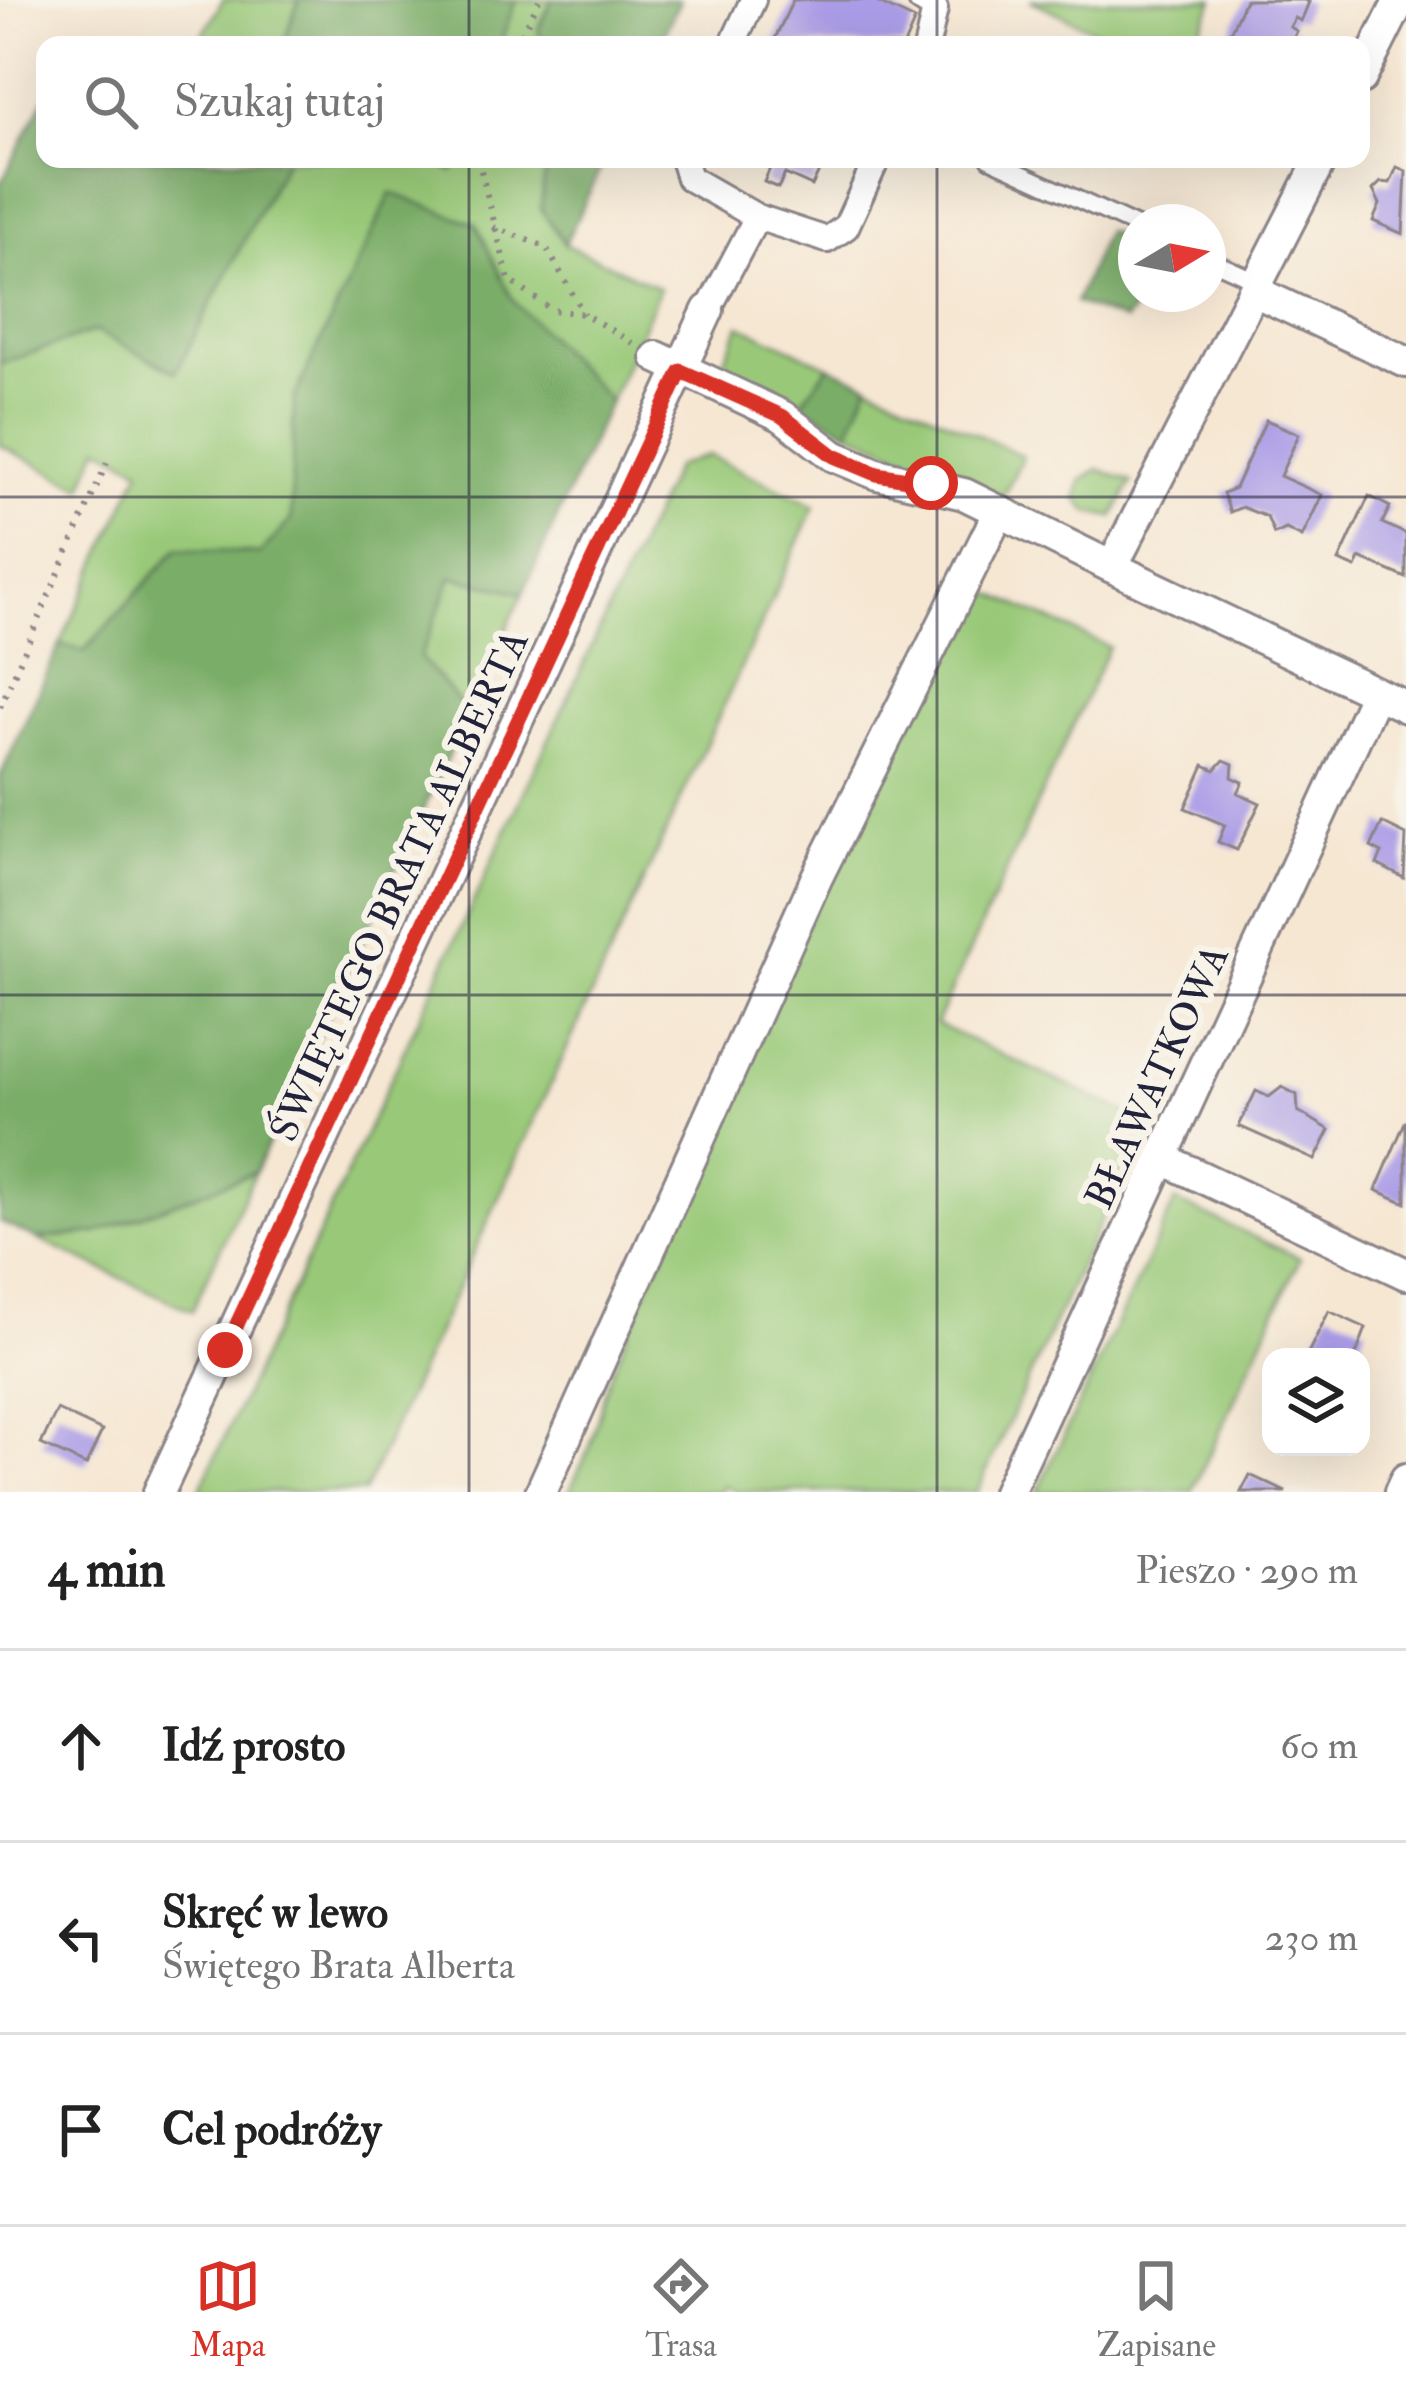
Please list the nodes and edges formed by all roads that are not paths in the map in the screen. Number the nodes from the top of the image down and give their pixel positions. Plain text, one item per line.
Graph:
1 (753, 0) edge
2 (921, 0) edge
3 (1400, 0) edge
4 (736, 36) edge
5 (929, 36) edge
6 (1370, 61) edge
7 (685, 168) edge
8 (872, 168) edge
9 (1010, 168) edge
10 (1316, 168) edge
11 (757, 217) junction
12 (1118, 218) edge
13 (1226, 269) edge
14 (1257, 287) junction
15 (708, 310) joint
16 (1406, 362) edge
17 (669, 364) junction
18 (999, 512) junction
19 (1112, 567) junction
20 (1376, 693) junction
21 (1406, 706) edge
22 (1161, 1158) junction
23 (1406, 1274) edge
24 (1406, 1479) edge
25 (159, 1492) edge
26 (541, 1492) edge
27 (1008, 1492) edge
28 (1400, 1492) edge

1 - 4 street
2 - 5 street
3 - 6 street
7 - 11 street
8 - 11 street
9 - 12 lane
10 - 14 street
11 - 15 street
13 - 14 lane
14 - 16 street
14 - 19 street
15 - 17 street, ŚWIĘTEGO BRATA ALBERTA
17 - 18 street
17 - 25 street, ŚWIĘTEGO BRATA ALBERTA
18 - 19 street
18 - 26 street
19 - 20 street
20 - 21 street
20 - 22 street, BŁAWATKOWA
22 - 23 street
22 - 27 street, BŁAWATKOWA
24 - 28 street

